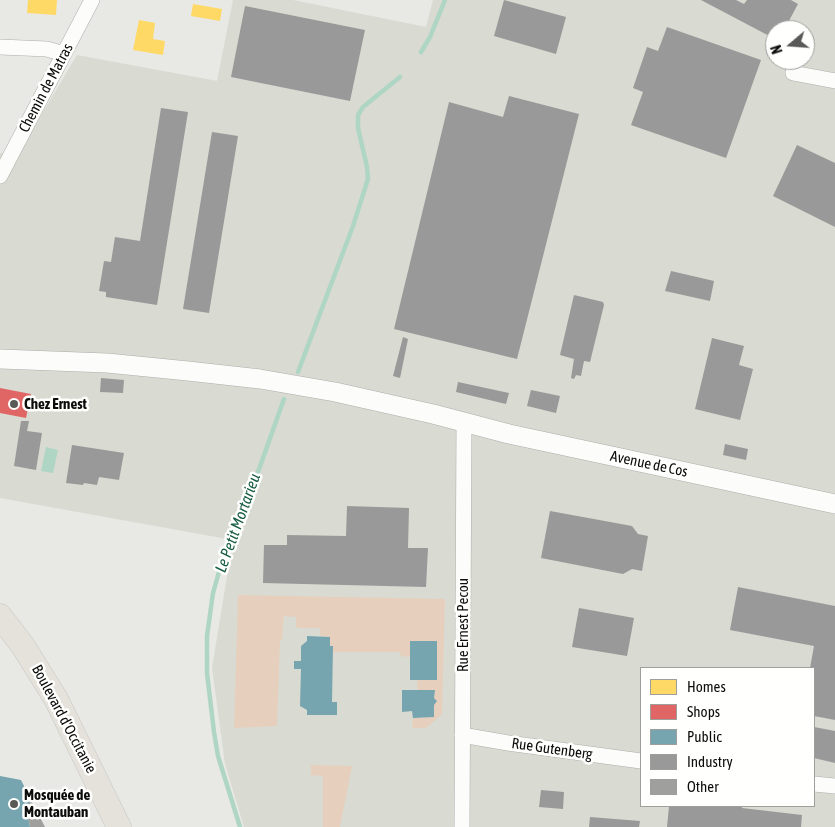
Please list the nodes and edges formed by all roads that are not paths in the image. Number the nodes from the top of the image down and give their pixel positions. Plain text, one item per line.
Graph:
1 (92, 0) edge
2 (0, 47) edge
3 (64, 54) junction
4 (793, 73) dead end
5 (835, 81) edge
6 (0, 176) edge
7 (0, 359) edge
8 (464, 423) junction
9 (835, 504) edge
10 (0, 616) edge
11 (462, 735) junction
12 (640, 761) edge
13 (815, 784) edge
14 (835, 786) edge
15 (119, 827) edge
16 (462, 827) edge

1 - 3 street, Chemin de Matras
2 - 3 street
3 - 6 street, Chemin de Matras
4 - 5 street
7 - 8 street, Avenue de Cos
8 - 9 street, Avenue de Cos
8 - 11 street, Rue Ernest Pecou
10 - 15 main road, Boulevard d'Occitanie
11 - 12 street, Rue Gutenberg
11 - 16 street, Rue Ernest Pecou
13 - 14 street

